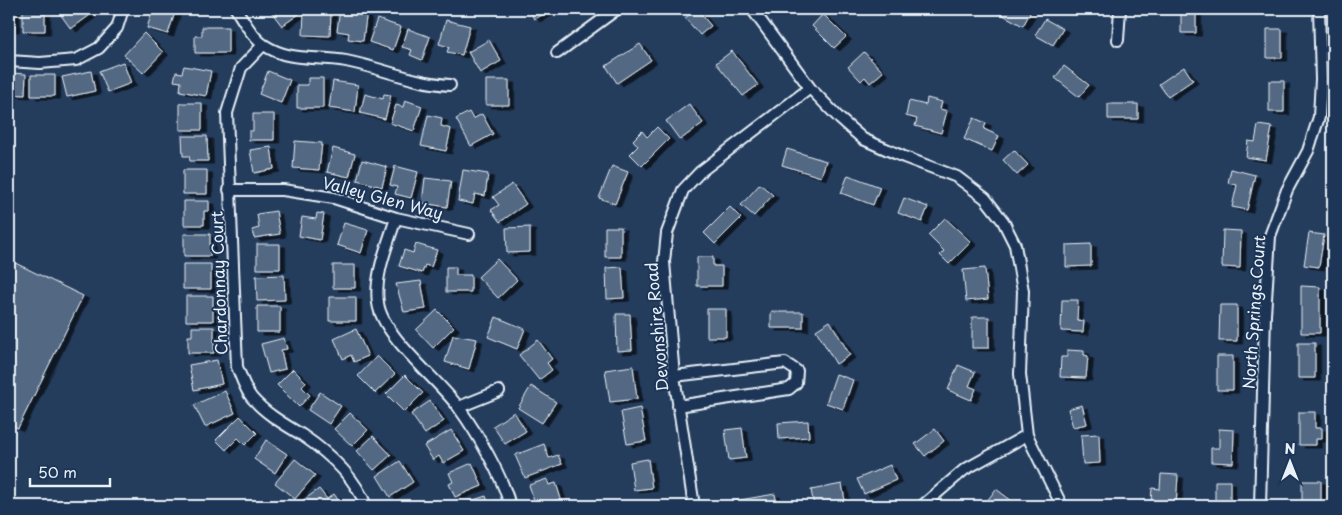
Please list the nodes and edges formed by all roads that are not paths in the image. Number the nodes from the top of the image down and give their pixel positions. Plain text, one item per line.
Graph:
1 (123, 9) edge
2 (236, 9) edge
3 (616, 9) edge
4 (752, 9) edge
5 (1120, 9) edge
6 (1319, 9) edge
7 (1118, 40) dead end
8 (263, 45) junction
9 (557, 53) dead end
10 (9, 61) edge
11 (450, 85) dead end
12 (810, 88) junction
13 (229, 190) junction
14 (396, 218) junction
15 (470, 234) dead end
16 (674, 376) junction
17 (499, 390) dead end
18 (678, 406) junction
19 (459, 407) junction
20 (1027, 435) junction
21 (366, 506) edge
22 (510, 506) edge
23 (694, 506) edge
24 (922, 506) edge
25 (1062, 506) edge
26 (1260, 506) edge

1 - 10 street
2 - 8 street
3 - 9 street
4 - 12 street
5 - 7 street
6 - 26 street, North Springs Court
8 - 11 street
8 - 13 street, Chardonnay Court
12 - 16 street, Devonshire Road
12 - 20 street
13 - 14 street, Valley Glen Way
13 - 21 street, Chardonnay Court
14 - 15 street, Valley Glen Way
14 - 19 street
16 - 18 street, Devonshire Road
16 - 18 street
17 - 19 street
18 - 23 street, Devonshire Road
19 - 22 street
20 - 24 street
20 - 25 street

